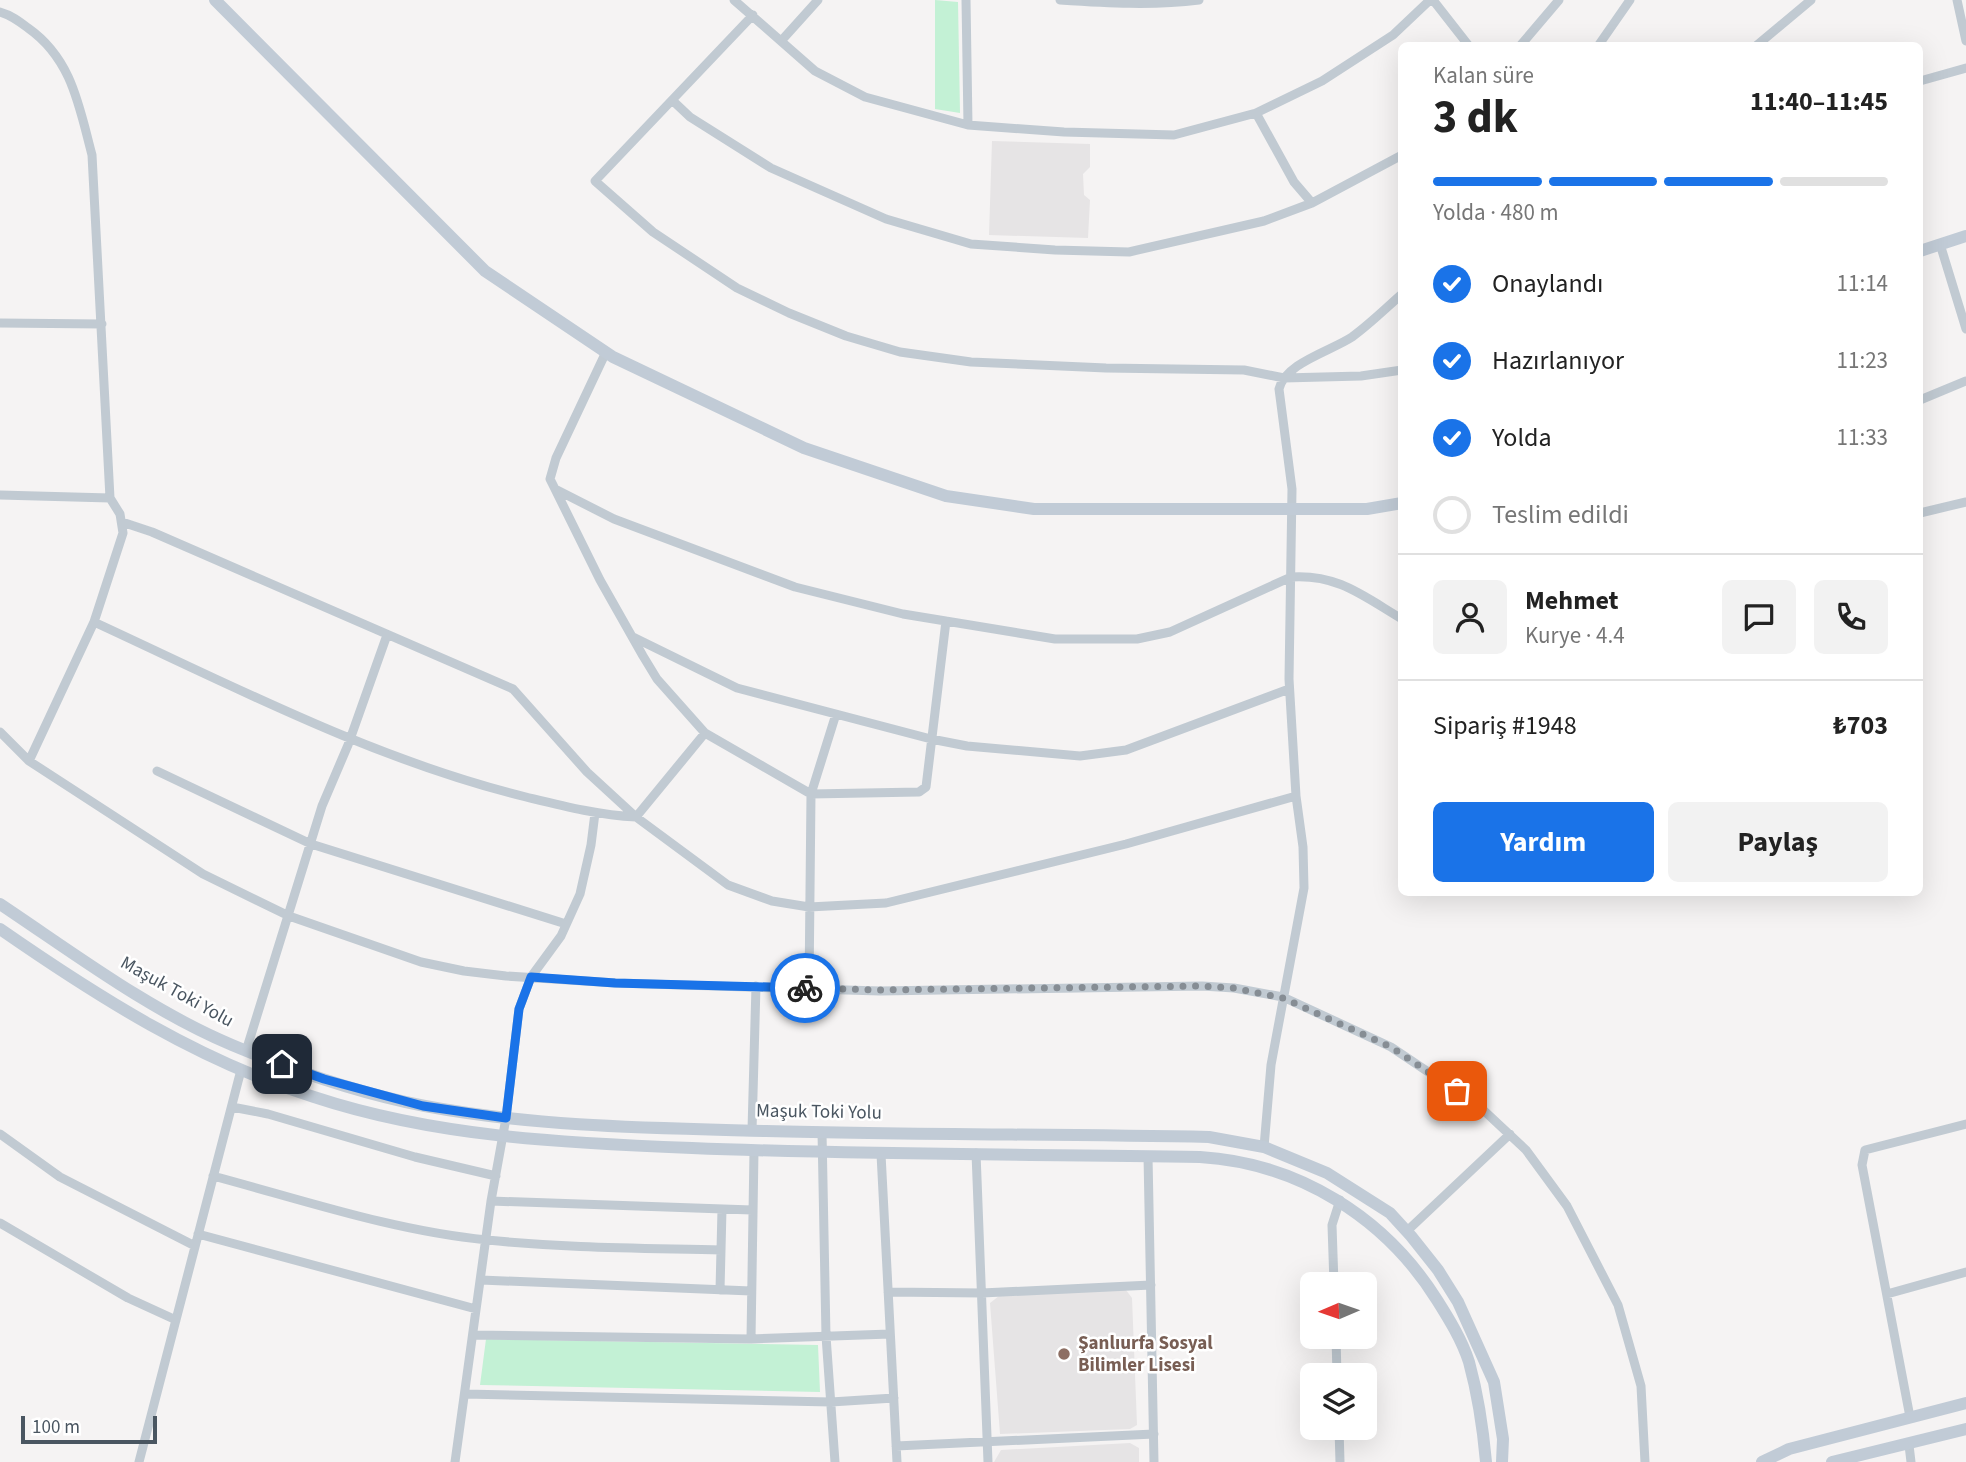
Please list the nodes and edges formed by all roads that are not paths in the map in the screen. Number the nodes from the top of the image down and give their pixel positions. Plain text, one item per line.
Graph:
1 (215, 0) edge
2 (734, 0) edge
3 (818, 0) edge
4 (966, 0) edge
5 (1060, 0) edge
6 (1199, 0) edge
7 (1432, 0) edge
8 (1559, 0) edge
9 (1630, 0) edge
10 (1811, 0) edge
11 (1957, 0) edge
12 (0, 12) edge
13 (753, 15) junction
14 (782, 40) junction
15 (1966, 41) edge
16 (1466, 42) edge
17 (1523, 42) edge
18 (1601, 42) edge
19 (1761, 42) edge
20 (1966, 68) edge
21 (1923, 80) edge
22 (672, 100) junction
23 (1256, 113) junction
24 (968, 125) junction
25 (1398, 157) edge
26 (1312, 203) junction
27 (1966, 236) edge
28 (1940, 244) junction
29 (1923, 250) edge
30 (1398, 297) edge
31 (0, 323) edge
32 (102, 324) junction
33 (1966, 329) edge
34 (606, 352) junction
35 (1398, 371) edge
36 (1284, 378) junction
37 (1966, 381) edge
38 (1923, 399) edge
39 (555, 489) junction
40 (0, 495) edge
41 (110, 498) junction
42 (1966, 502) edge
43 (1398, 504) edge
44 (1292, 509) junction
45 (1923, 512) edge
46 (122, 522) junction
47 (1291, 578) junction
48 (1398, 617) edge
49 (946, 621) junction
50 (94, 622) junction
51 (387, 635) junction
52 (633, 637) junction
53 (1289, 690) junction
54 (836, 714) junction
55 (0, 733) edge
56 (705, 733) junction
57 (931, 739) junction
58 (350, 740) junction
59 (29, 761) junction
60 (157, 771) dead end
61 (811, 794) junction
62 (1296, 796) junction
63 (595, 813) junction
64 (636, 817) junction
65 (311, 844) junction
66 (0, 904) edge
67 (809, 907) junction
68 (289, 916) junction
69 (566, 924) junction
70 (0, 929) edge
71 (531, 977) junction
72 (756, 986) junction
73 (809, 988) junction
74 (1283, 998) junction
75 (246, 1051) junction
76 (241, 1070) junction
77 (232, 1107) junction
78 (506, 1118) junction
79 (1966, 1124) edge
80 (752, 1130) junction
81 (822, 1132) junction
82 (0, 1134) edge
83 (1510, 1134) junction
84 (503, 1136) junction
85 (1264, 1147) junction
86 (754, 1151) junction
87 (823, 1153) junction
88 (881, 1153) junction
89 (976, 1153) junction
90 (1148, 1156) junction
91 (213, 1176) junction
92 (496, 1177) junction
93 (1340, 1200) junction
94 (491, 1201) junction
95 (722, 1209) junction
96 (752, 1210) junction
97 (0, 1223) edge
98 (1407, 1231) junction
99 (198, 1234) junction
100 (486, 1240) junction
101 (195, 1246) junction
102 (721, 1250) junction
103 (1334, 1272) edge
104 (1966, 1272) edge
105 (481, 1280) junction
106 (1151, 1285) junction
107 (720, 1290) junction
108 (751, 1291) junction
109 (888, 1292) junction
110 (982, 1293) junction
111 (1887, 1294) junction
112 (477, 1309) junction
113 (176, 1320) junction
114 (890, 1334) junction
115 (473, 1335) junction
116 (826, 1336) junction
117 (751, 1339) junction
118 (464, 1394) junction
119 (894, 1398) junction
120 (831, 1402) junction
121 (1966, 1404) edge
122 (1910, 1417) junction
123 (1966, 1429) edge
124 (1154, 1434) junction
125 (1339, 1440) edge
126 (987, 1441) junction
127 (1909, 1445) junction
128 (896, 1446) junction
129 (139, 1462) edge
130 (455, 1462) edge
131 (835, 1462) edge
132 (897, 1462) edge
133 (988, 1462) edge
134 (1154, 1462) edge
135 (1340, 1462) edge
136 (1486, 1462) edge
137 (1502, 1462) edge
138 (1645, 1462) edge
139 (1762, 1462) edge
140 (1832, 1462) edge
141 (1911, 1462) edge

1 - 34 main road
2 - 13 street
3 - 14 street
4 - 24 street
5 - 6 street
7 - 16 street
7 - 23 street
8 - 17 street
9 - 18 street
10 - 19 street
11 - 15 street
12 - 32 street
13 - 14 street
13 - 22 street
14 - 24 street
20 - 21 street
22 - 26 street
22 - 36 street
23 - 24 street
23 - 26 street
25 - 26 street
27 - 28 main road
28 - 29 main road
28 - 33 street
30 - 36 street
31 - 32 street
32 - 41 street
34 - 39 street
34 - 44 main road
35 - 36 street
36 - 44 street
37 - 38 street
39 - 49 street
39 - 52 street
40 - 41 street
41 - 46 street
42 - 45 street
43 - 44 main road
44 - 47 street
46 - 50 street
46 - 51 street
47 - 48 street
47 - 49 street
47 - 53 street
49 - 57 street
50 - 58 street
50 - 59 street
51 - 58 street
51 - 64 street
52 - 54 street
52 - 56 street
53 - 57 street
53 - 62 street
54 - 57 street
54 - 61 street
55 - 59 street
56 - 61 street
56 - 64 street
57 - 61 street
58 - 63 street
58 - 65 street
59 - 68 street
60 - 65 street
61 - 67 street
62 - 67 street
62 - 74 street
63 - 64 street
63 - 69 street
64 - 67 street
65 - 68 street
65 - 69 street
66 - 75 main road, Maşuk Toki Yolu
67 - 73 street
68 - 71 street
68 - 75 street
69 - 71 street
70 - 76 main road
71 - 72 street
71 - 78 street
72 - 73 street
72 - 80 street
73 - 74 street
74 - 83 street
74 - 85 street
75 - 78 main road, Maşuk Toki Yolu
76 - 77 street
76 - 84 main road
77 - 91 street
77 - 92 street
78 - 80 main road, Maşuk Toki Yolu
78 - 84 street
79 - 111 street
80 - 81 main road, Maşuk Toki Yolu
81 - 85 main road, Maşuk Toki Yolu
81 - 87 street
82 - 101 street
83 - 98 street
83 - 138 street
84 - 86 main road
84 - 92 street
85 - 98 main road, Maşuk Toki Yolu
86 - 87 main road
86 - 96 street
87 - 88 main road
87 - 116 street
88 - 89 main road
88 - 109 street
89 - 90 main road
89 - 110 street
90 - 93 main road
90 - 106 street
91 - 99 street
91 - 100 street
92 - 94 street
93 - 103 street
93 - 136 main road
94 - 95 street
94 - 100 street
95 - 96 street
95 - 102 street
96 - 108 street
97 - 113 street
98 - 137 main road, Maşuk Toki Yolu
99 - 101 street
99 - 112 street
100 - 102 street
100 - 105 street
101 - 113 street
102 - 107 street
104 - 111 street
105 - 107 street
105 - 112 street
106 - 110 street
106 - 124 street
107 - 108 street
108 - 117 street
109 - 110 street
109 - 114 street
110 - 126 street
111 - 122 street
112 - 115 street
113 - 129 street
114 - 116 street
114 - 119 street
115 - 117 street
115 - 118 street
116 - 117 street
116 - 120 street
118 - 120 street
118 - 130 street
119 - 120 street
119 - 128 street
120 - 131 street
121 - 122 main road
122 - 139 main road
123 - 127 main road
124 - 126 street
124 - 134 street
125 - 135 street
126 - 128 street
126 - 133 street
127 - 140 main road
127 - 141 street
128 - 132 street

